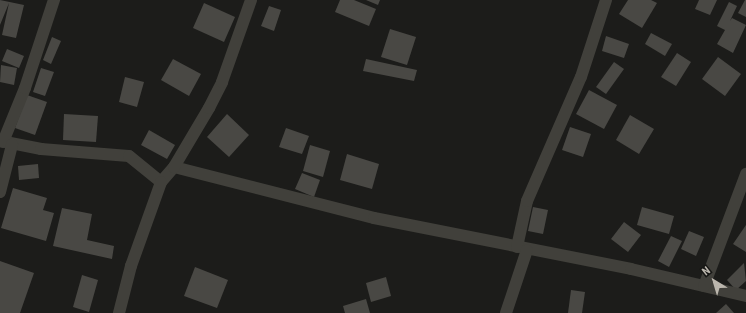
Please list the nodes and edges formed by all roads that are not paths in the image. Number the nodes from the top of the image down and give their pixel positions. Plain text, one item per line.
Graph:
1 (54, 0) edge
2 (251, 0) edge
3 (606, 0) edge
4 (5, 143) edge
5 (174, 167) junction
6 (746, 174) edge
7 (161, 182) junction
8 (0, 192) edge
9 (522, 248) junction
10 (704, 286) junction
11 (746, 296) edge
12 (119, 313) edge
13 (506, 313) edge

1 - 4 street
2 - 5 street
3 - 9 street
4 - 7 street
4 - 8 street
5 - 7 street
5 - 9 street
6 - 10 street
7 - 12 street
9 - 10 street
9 - 13 street
10 - 11 street

